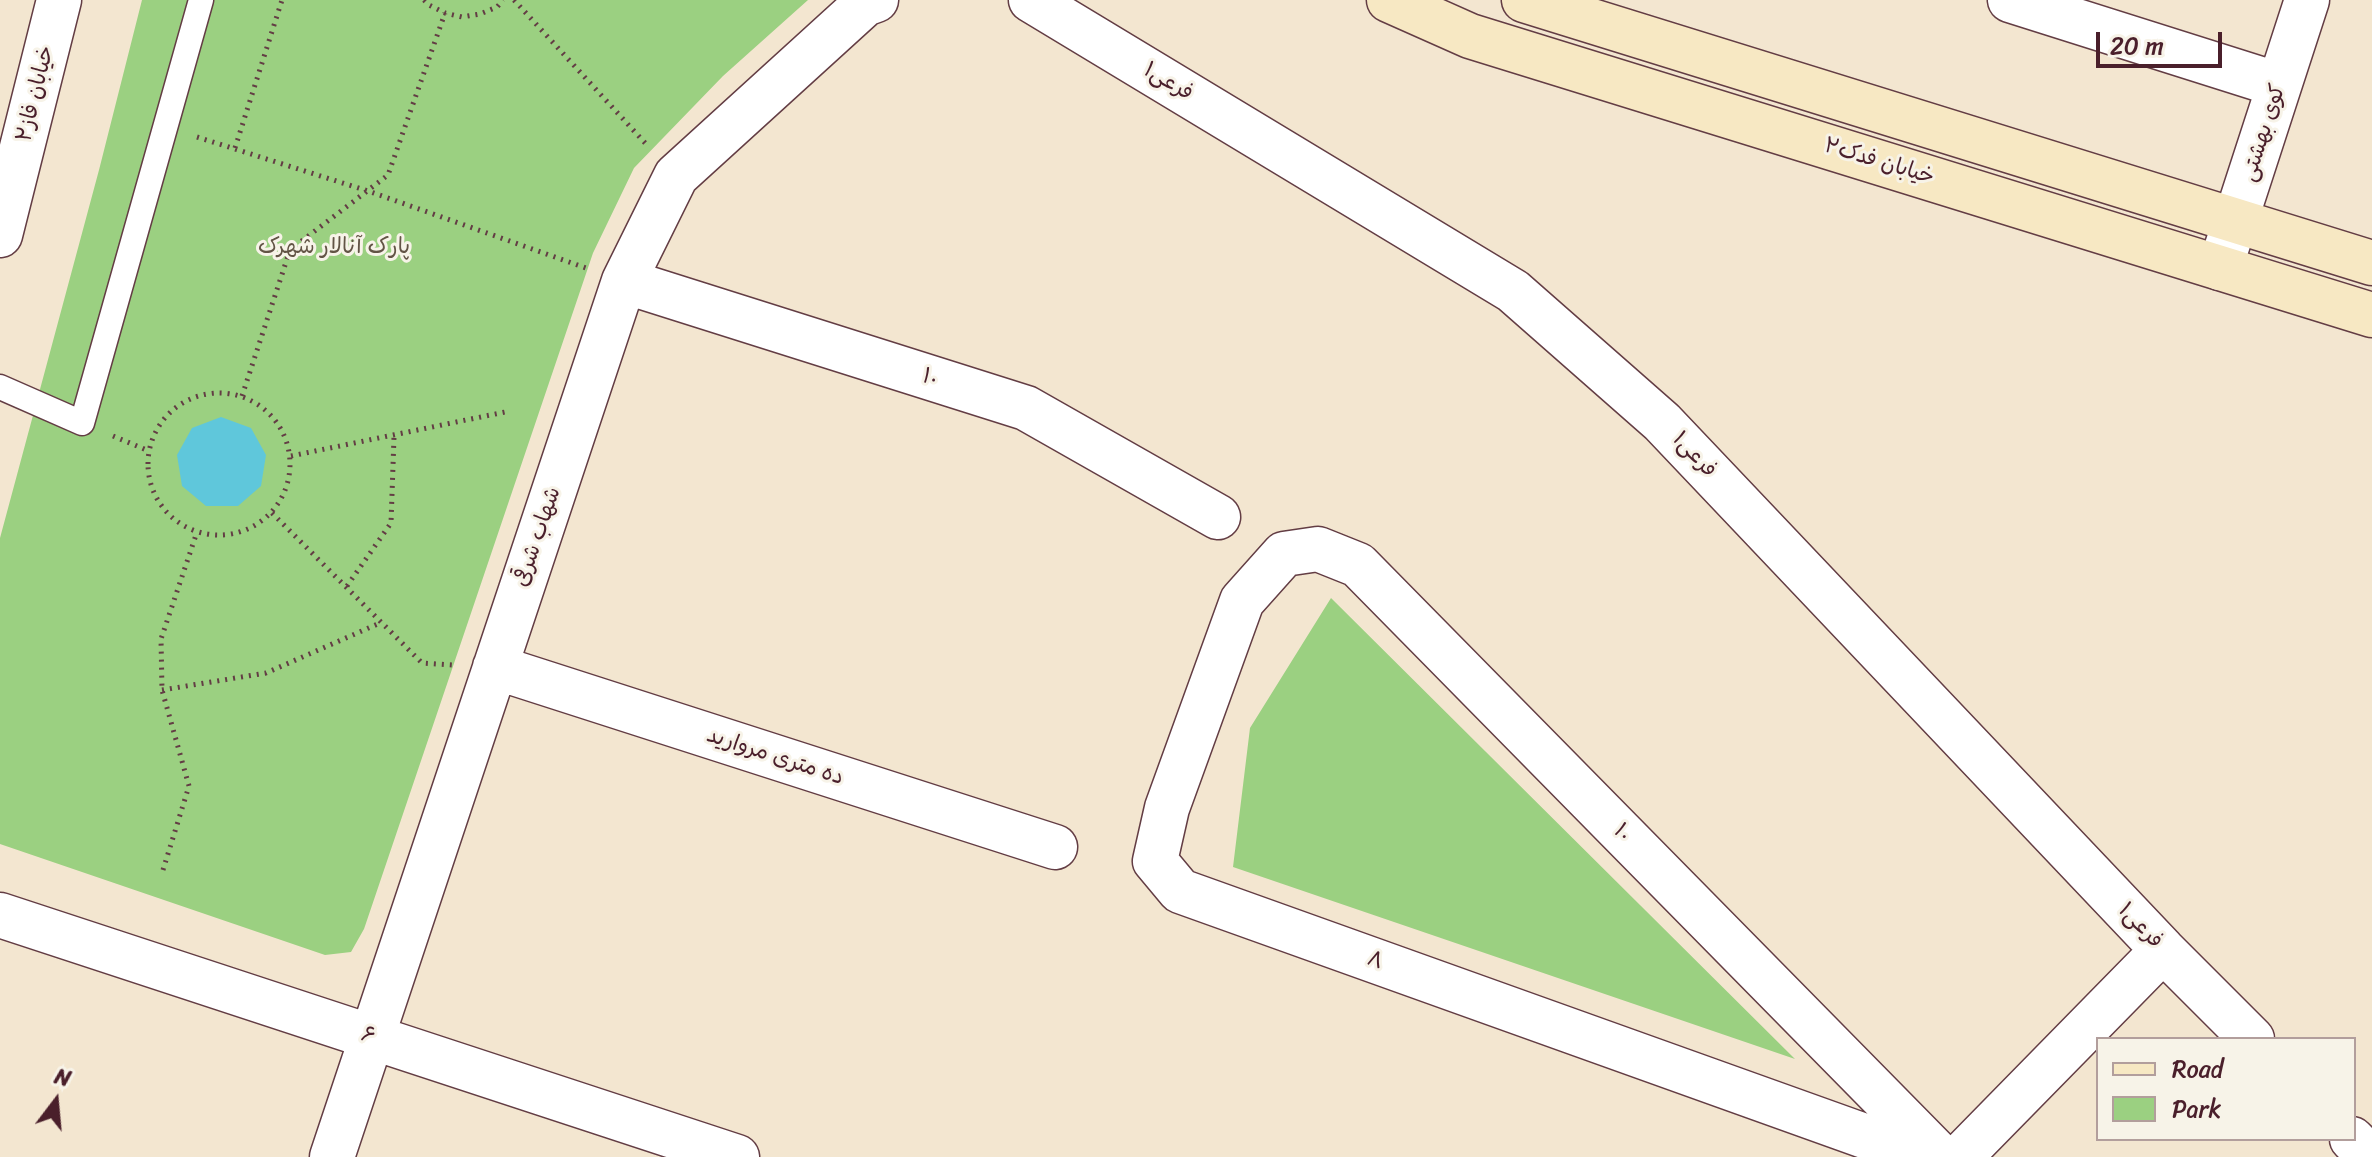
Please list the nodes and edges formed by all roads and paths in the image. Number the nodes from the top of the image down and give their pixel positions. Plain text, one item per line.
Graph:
1 (59, 0) edge
2 (201, 0) edge
3 (282, 0) edge
4 (424, 0) edge
5 (503, 0) edge
6 (514, 0) edge
7 (876, 0) edge
8 (1031, 0) edge
9 (1389, 0) edge
10 (1524, 0) edge
11 (2010, 0) edge
12 (2307, 0) edge
13 (445, 13) junction
14 (2279, 85) junction
15 (165, 128) junction
16 (235, 148) junction
17 (676, 176) junction
18 (368, 191) junction
19 (3, 213) edge
20 (2236, 221) junction
21 (2372, 263) edge
22 (2220, 268) junction
23 (624, 281) junction
24 (2372, 315) edge
25 (0, 387) edge
26 (242, 396) junction
27 (505, 412) dead end
28 (394, 436) junction
29 (291, 456) junction
30 (272, 513) junction
31 (1218, 517) dead end
32 (197, 532) junction
33 (1284, 554) joint
34 (347, 586) junction
35 (380, 623) junction
36 (495, 667) junction
37 (162, 690) junction
38 (1055, 847) dead end
39 (163, 870) dead end
40 (0, 915) edge
41 (2163, 950) junction
42 (371, 1037) junction
43 (2250, 1037) edge
44 (2354, 1141) edge
45 (332, 1157) edge
46 (737, 1157) edge
47 (1923, 1157) edge
48 (1941, 1157) edge
49 (1960, 1157) edge
50 (2370, 1157) edge

1 - 19 street, خیابان فاز۲
2 - 15 lane
3 - 16 path
4 - 13 path
5 - 13 path
6 - 17 path
7 - 17 street, شهاب شرقی
8 - 41 street, فرعی۱
9 - 22 street, خیابان فدک۲
10 - 20 street
11 - 14 street
12 - 14 street, کوی بهشتی
13 - 18 path
14 - 20 street, کوی بهشتی
15 - 16 path
15 - 25 lane
16 - 18 path
17 - 23 street, شهاب شرقی
18 - 23 path
18 - 26 path
20 - 21 street
20 - 22 street, کوی بهشتی
22 - 24 street, خیابان فدک۲
23 - 31 street, ۱۰
23 - 36 street, شهاب شرقی
26 - 29 path
26 - 32 path
27 - 28 path
28 - 29 path
28 - 34 path
29 - 30 path
30 - 32 path
30 - 34 path
32 - 37 path
33 - 47 street, ۸
33 - 48 street, ۱۰
34 - 35 path
35 - 36 path
35 - 37 path
36 - 38 street, ده متری مروارید
36 - 42 street, شهاب شرقی
37 - 39 path
40 - 42 street, ۶
41 - 43 street, فرعی۱
41 - 49 street
42 - 45 street, شهاب شرقی
42 - 46 street, ۶
44 - 50 street

